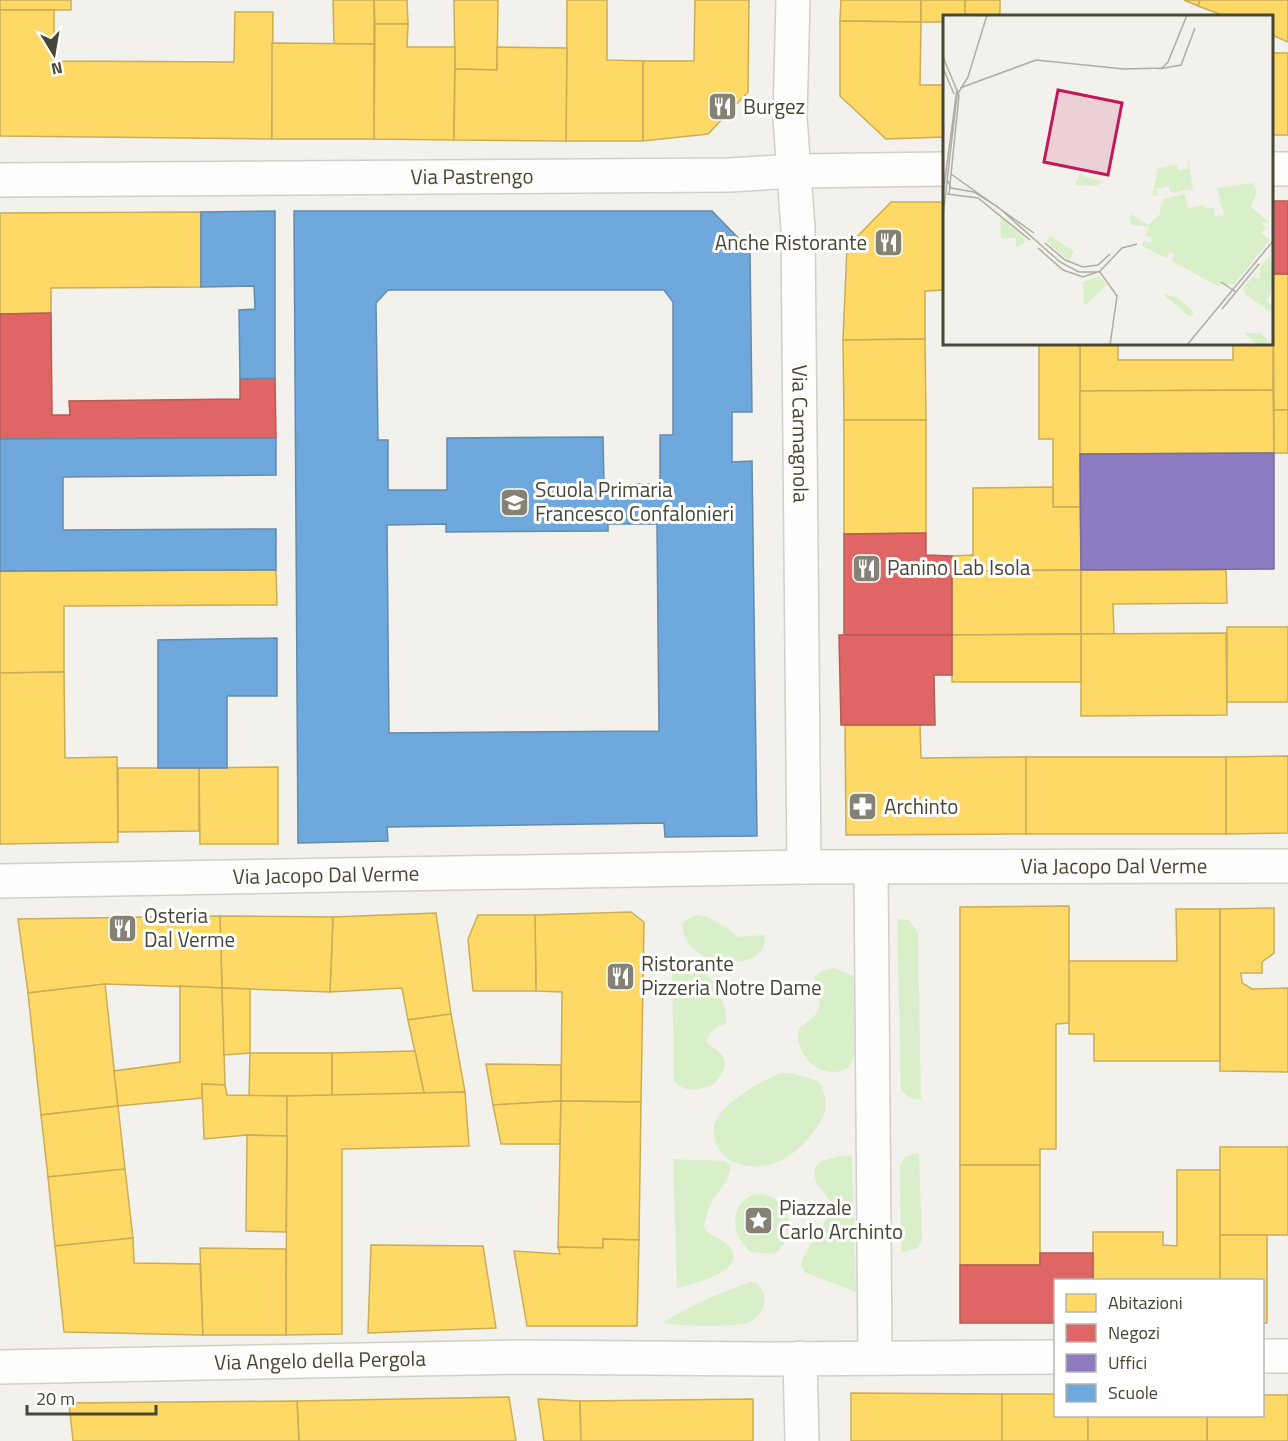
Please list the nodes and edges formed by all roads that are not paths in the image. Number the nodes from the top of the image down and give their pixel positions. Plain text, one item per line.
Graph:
1 (793, 0) edge
2 (943, 170) edge
3 (795, 171) junction
4 (0, 180) edge
5 (1288, 866) edge
6 (804, 867) junction
7 (871, 867) junction
8 (0, 881) edge
9 (1264, 1356) edge
10 (1288, 1356) edge
11 (1054, 1357) edge
12 (800, 1358) junction
13 (875, 1358) junction
14 (0, 1367) edge
15 (802, 1441) edge

1 - 3 street, Via Carmagnola
2 - 3 street, Via Pastrengo
3 - 4 street, Via Pastrengo
3 - 6 street, Via Carmagnola
5 - 7 street, Via Jacopo Dal Verme
6 - 7 street
6 - 8 street, Via Jacopo Dal Verme
7 - 13 street
9 - 10 street
11 - 13 street
12 - 13 street
12 - 14 street, Via Angelo della Pergola
12 - 15 street

